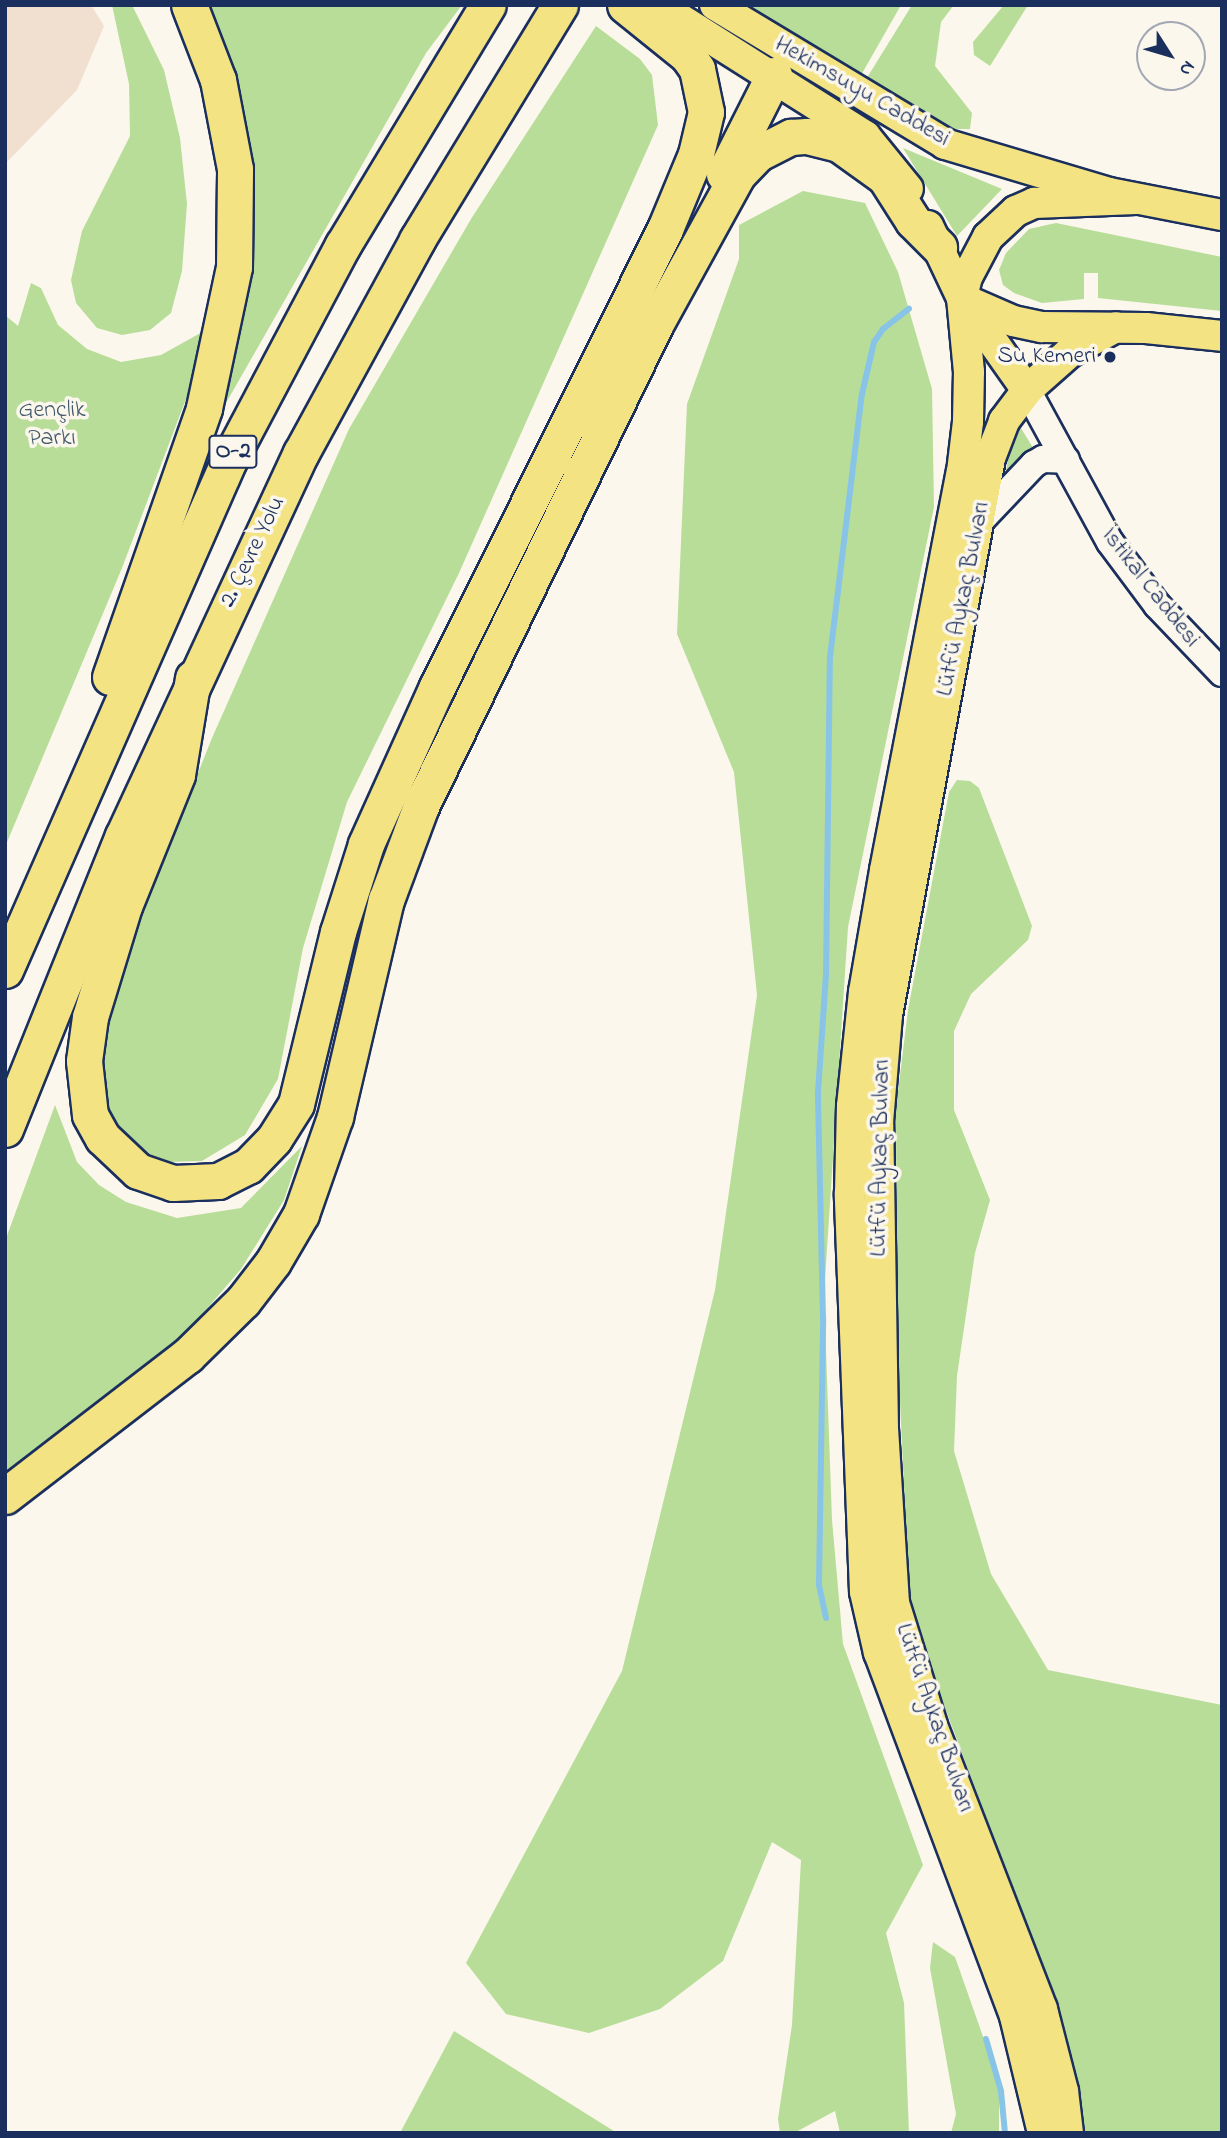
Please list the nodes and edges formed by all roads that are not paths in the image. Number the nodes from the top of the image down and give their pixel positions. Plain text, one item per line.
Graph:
1 (189, 5) edge
2 (488, 5) edge
3 (559, 5) edge
4 (625, 5) edge
5 (658, 5) edge
6 (715, 5) edge
7 (775, 60) junction
8 (1136, 199) junction
9 (1180, 208) junction
10 (1222, 215) edge
11 (1222, 229) edge
12 (939, 247) junction
13 (693, 251) junction
14 (962, 298) junction
15 (1116, 327) junction
16 (1222, 336) edge
17 (1027, 390) junction
18 (1066, 460) junction
19 (979, 522) junction
20 (1222, 673) edge
21 (193, 678) junction
22 (74, 808) junction
23 (5, 970) edge
24 (5, 1129) edge
25 (5, 1496) edge
26 (989, 1869) junction
27 (961, 1877) junction
28 (1043, 2133) edge
29 (1068, 2133) edge

1 - 22 highway
2 - 22 highway, O-2
3 - 21 highway, 2. Çevre Yolu / O-2
4 - 21 highway
5 - 7 main road, Hekimsuyu Caddesi
6 - 7 main road, Hekimsuyu Caddesi
7 - 8 main road, Hekimsuyu Caddesi
7 - 12 main road, Hekimsuyu Caddesi
7 - 13 highway
8 - 9 main road
8 - 14 main road
9 - 10 main road
9 - 11 main road
12 - 13 highway
12 - 14 main road, Hekimsuyu Caddesi
13 - 25 highway
14 - 15 main road
14 - 17 main road
14 - 27 main road, Lütfü Aykaç Bulvarı
15 - 16 main road
15 - 17 main road, Lütfü Aykaç Bulvarı
17 - 18 main road, İstikal Caddesi
17 - 19 main road, Lütfü Aykaç Bulvarı
18 - 19 main road
18 - 20 main road, İstikal Caddesi
19 - 26 main road, Lütfü Aykaç Bulvarı
21 - 24 highway, 2. Çevre Yolu / O-2
22 - 23 highway, O-2
26 - 27 main road
26 - 29 main road, Lütfü Aykaç Bulvarı
27 - 28 main road, Lütfü Aykaç Bulvarı

